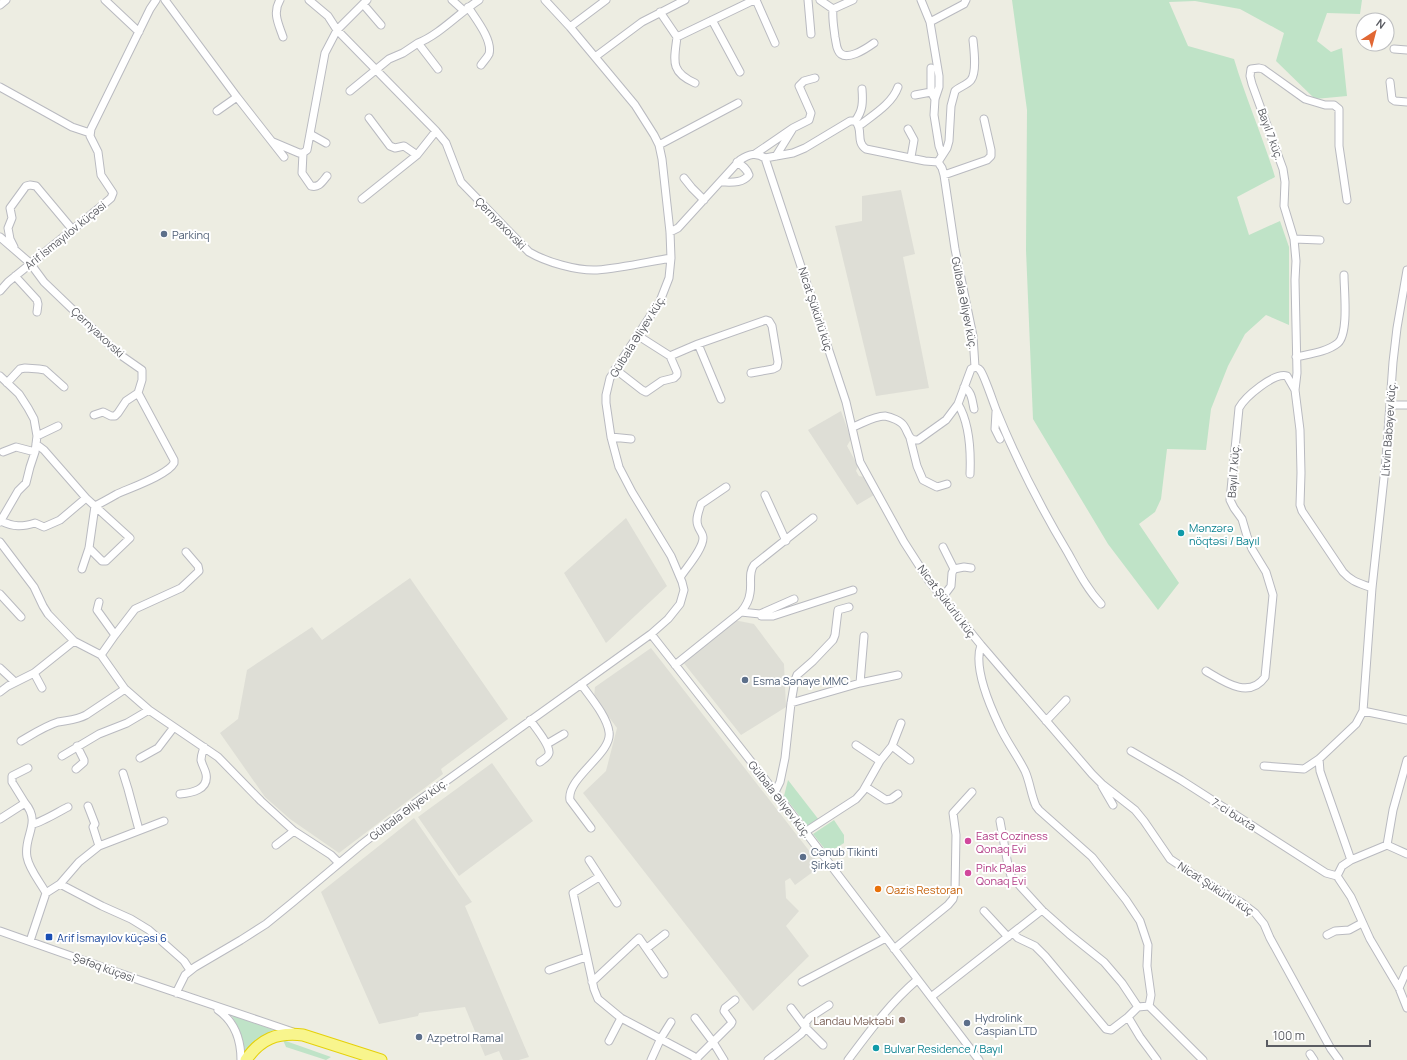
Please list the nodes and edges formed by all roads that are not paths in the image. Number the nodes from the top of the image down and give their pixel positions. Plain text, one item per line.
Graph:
1 (6, 0) edge
2 (105, 0) edge
3 (156, 0) edge
4 (165, 0) edge
5 (280, 0) edge
6 (309, 0) edge
7 (452, 0) edge
8 (478, 0) edge
9 (546, 0) edge
10 (606, 0) edge
11 (685, 0) edge
12 (755, 0) edge
13 (808, 0) edge
14 (820, 0) edge
15 (853, 0) edge
16 (921, 0) edge
17 (966, 0) edge
18 (365, 2) edge
19 (0, 5) edge
20 (466, 9) junction
21 (833, 9) junction
22 (660, 12) junction
23 (712, 20) junction
24 (930, 22) junction
25 (381, 25) dead end
26 (570, 27) junction
27 (337, 30) junction
28 (139, 32) junction
29 (811, 34) dead end
30 (283, 37) dead end
31 (677, 37) junction
32 (973, 40) dead end
33 (418, 43) junction
34 (775, 43) dead end
35 (874, 44) dead end
36 (1395, 49) edge
37 (1407, 50) edge
38 (595, 57) junction
39 (480, 65) dead end
40 (931, 68) dead end
41 (376, 69) junction
42 (438, 69) dead end
43 (740, 72) dead end
44 (814, 78) dead end
45 (1390, 82) dead end
46 (695, 83) dead end
47 (0, 87) edge
48 (898, 87) dead end
49 (862, 89) dead end
50 (350, 90) dead end
51 (931, 92) junction
52 (915, 95) dead end
53 (237, 98) junction
54 (935, 99) junction
55 (1407, 102) edge
56 (738, 103) dead end
57 (217, 111) dead end
58 (369, 118) dead end
59 (984, 119) dead end
60 (857, 124) junction
61 (793, 128) junction
62 (908, 129) dead end
63 (436, 130) junction
64 (90, 133) junction
65 (310, 134) junction
66 (272, 142) junction
67 (326, 143) dead end
68 (659, 145) junction
69 (304, 153) junction
70 (755, 154) junction
71 (942, 154) junction
72 (417, 155) junction
73 (776, 156) junction
74 (284, 157) dead end
75 (765, 158) junction
76 (911, 158) junction
77 (737, 162) junction
78 (938, 162) junction
79 (944, 175) junction
80 (327, 176) dead end
81 (684, 178) dead end
82 (721, 182) junction
83 (362, 199) dead end
84 (704, 200) junction
85 (1348, 200) dead end
86 (72, 229) junction
87 (670, 232) junction
88 (0, 237) edge
89 (1294, 239) junction
90 (1320, 240) dead end
91 (16, 250) junction
92 (671, 258) junction
93 (30, 263) junction
94 (1407, 270) edge
95 (1344, 275) dead end
96 (15, 276) junction
97 (0, 291) edge
98 (37, 312) dead end
99 (637, 335) junction
100 (698, 344) junction
101 (670, 356) junction
102 (1296, 357) junction
103 (975, 367) junction
104 (615, 369) junction
105 (752, 373) dead end
106 (0, 376) edge
107 (8, 382) junction
108 (64, 387) dead end
109 (964, 387) junction
110 (1295, 390) junction
111 (138, 393) junction
112 (721, 399) dead end
113 (958, 404) junction
114 (1390, 405) junction
115 (1407, 405) edge
116 (974, 409) dead end
117 (996, 410) junction
118 (94, 415) dead end
119 (58, 426) dead end
120 (853, 427) junction
121 (37, 436) junction
122 (611, 437) junction
123 (910, 438) junction
124 (631, 439) dead end
125 (1000, 439) dead end
126 (36, 448) junction
127 (3, 452) dead end
128 (970, 474) dead end
129 (947, 484) dead end
130 (726, 486) dead end
131 (766, 496) dead end
132 (86, 498) junction
133 (95, 506) junction
134 (813, 518) dead end
135 (1, 521) edge
136 (786, 541) junction
137 (0, 542) edge
138 (943, 547) dead end
139 (89, 548) junction
140 (186, 552) dead end
141 (971, 568) dead end
142 (82, 569) dead end
143 (954, 569) junction
144 (681, 576) junction
145 (1372, 588) junction
146 (852, 590) dead end
147 (0, 594) edge
148 (794, 598) dead end
149 (942, 598) junction
150 (99, 602) dead end
151 (1101, 604) dead end
152 (849, 607) dead end
153 (741, 612) junction
154 (760, 614) junction
155 (21, 617) dead end
156 (651, 634) junction
157 (115, 635) junction
158 (864, 636) dead end
159 (74, 641) junction
160 (981, 645) junction
161 (101, 655) junction
162 (675, 664) junction
163 (0, 668) edge
164 (1206, 671) dead end
165 (34, 674) junction
166 (898, 675) dead end
167 (16, 682) junction
168 (860, 682) junction
169 (581, 684) junction
170 (42, 688) dead end
171 (125, 689) junction
172 (0, 692) edge
173 (1066, 700) dead end
174 (790, 704) junction
175 (149, 710) junction
176 (1363, 711) junction
177 (530, 720) junction
178 (1407, 720) edge
179 (1046, 721) junction
180 (901, 723) dead end
181 (174, 726) junction
182 (564, 734) dead end
183 (21, 741) dead end
184 (547, 744) junction
185 (856, 745) dead end
186 (77, 746) junction
187 (892, 746) junction
188 (204, 747) junction
189 (1131, 752) dead end
190 (62, 756) dead end
191 (140, 758) dead end
192 (1319, 759) junction
193 (910, 760) dead end
194 (1407, 760) edge
195 (880, 761) junction
196 (540, 762) dead end
197 (1264, 766) dead end
198 (28, 768) dead end
199 (76, 769) dead end
200 (123, 773) dead end
201 (1102, 784) junction
202 (866, 787) junction
203 (775, 792) junction
204 (972, 792) dead end
205 (180, 794) dead end
206 (898, 794) dead end
207 (25, 803) junction
208 (1113, 805) dead end
209 (88, 806) dead end
210 (68, 807) dead end
211 (0, 819) edge
212 (164, 821) dead end
213 (1000, 821) dead end
214 (33, 824) junction
215 (591, 828) dead end
216 (139, 830) junction
217 (294, 831) junction
218 (805, 832) junction
219 (1387, 844) junction
220 (276, 845) dead end
221 (99, 846) junction
222 (1407, 854) edge
223 (589, 860) dead end
224 (1351, 860) junction
225 (339, 863) junction
226 (1337, 876) junction
227 (600, 877) junction
228 (60, 884) junction
229 (46, 893) junction
230 (617, 903) dead end
231 (1042, 910) junction
232 (984, 911) dead end
233 (1362, 922) junction
234 (0, 930) edge
235 (665, 934) dead end
236 (1010, 935) junction
237 (1328, 935) dead end
238 (886, 938) junction
239 (30, 941) junction
240 (647, 948) junction
241 (894, 949) junction
242 (586, 957) junction
243 (190, 970) junction
244 (549, 970) dead end
245 (1407, 970) edge
246 (664, 974) dead end
247 (917, 980) junction
248 (592, 982) junction
249 (802, 982) dead end
250 (1399, 988) junction
251 (176, 993) junction
252 (931, 997) junction
253 (735, 1000) dead end
254 (207, 1004) junction
255 (829, 1005) dead end
256 (1149, 1006) junction
257 (1138, 1007) junction
258 (790, 1008) dead end
259 (1407, 1008) edge
260 (1128, 1017) junction
261 (622, 1018) junction
262 (695, 1018) dead end
263 (671, 1022) dead end
264 (806, 1028) junction
265 (303, 1035) junction
266 (661, 1038) junction
267 (609, 1041) dead end
268 (713, 1042) junction
269 (823, 1045) dead end
270 (363, 1058) edge
271 (697, 1059) edge
272 (241, 1060) edge
273 (246, 1060) edge
274 (381, 1060) edge
275 (651, 1060) edge
276 (724, 1060) edge
277 (768, 1060) edge
278 (848, 1060) edge
279 (979, 1060) edge
280 (1157, 1060) edge
281 (1203, 1060) edge
282 (1339, 1060) edge

1 - 19 street
2 - 28 street
3 - 28 street
4 - 53 street
5 - 30 street
6 - 27 street, Çernyaxovski
7 - 20 street
8 - 20 street
9 - 26 street, Gülbala Əliyev küç.
10 - 26 street
11 - 22 street
12 - 23 street
12 - 34 street
13 - 29 street
14 - 21 street
15 - 21 street
16 - 24 street
17 - 24 street
18 - 25 street
18 - 27 street
20 - 33 street
20 - 39 street
21 - 35 street
22 - 31 street
22 - 38 street
23 - 31 street
23 - 43 street
24 - 54 street
26 - 38 street, Gülbala Əliyev küç.
27 - 41 street, Çernyaxovski
27 - 65 street
28 - 64 street
31 - 46 street
32 - 71 street
33 - 41 street
33 - 42 street
36 - 37 street
38 - 68 street, Gülbala Əliyev küç.
40 - 51 street
41 - 50 street
41 - 63 street, Çernyaxovski
44 - 61 street
45 - 55 street
47 - 64 street
48 - 60 street
49 - 60 street
51 - 52 street
51 - 54 street
53 - 57 street
53 - 66 street
54 - 71 street
56 - 68 street
58 - 72 street
59 - 79 street
60 - 73 street
60 - 76 street
61 - 70 street
61 - 73 street
62 - 76 street
63 - 72 street
63 - 92 street, Çernyaxovski
64 - 86 street, Arif İsmayılov küçəsi
65 - 67 street
65 - 69 street
66 - 69 street
66 - 74 street
68 - 87 street, Gülbala Əliyev küç.
69 - 80 street
70 - 75 street
70 - 77 street
71 - 78 street
72 - 83 street
73 - 75 street
75 - 120 street, Nicat Şükürlü küç
76 - 78 street
77 - 82 street
77 - 82 street
78 - 79 street, Gülbala Əliyev küç.
79 - 103 street, Gülbala Əliyev küç.
81 - 84 street
82 - 84 street
84 - 87 street
85 - 89 street, Bayıl 7 küç.
86 - 91 street
86 - 93 street, Arif İsmayılov küçəsi
87 - 92 street, Gülbala Əliyev küç.
88 - 91 street, Çernyaxovski
89 - 90 street
89 - 102 street, Bayıl 7 küç.
91 - 93 street, Çernyaxovski
92 - 99 street, Gülbala Əliyev küç.
93 - 96 street, Arif İsmayılov küçəsi
93 - 111 street, Çernyaxovski
94 - 114 street, Litvin Babayev küç.
95 - 102 street
96 - 97 street, Arif İsmayılov küçəsi
96 - 98 street
99 - 101 street
99 - 104 street, Gülbala Əliyev küç.
100 - 101 street
100 - 105 street
100 - 112 street
101 - 104 street
102 - 110 street, Bayıl 7 küç.
103 - 109 street
103 - 117 street
104 - 122 street, Gülbala Əliyev küç.
106 - 107 street
107 - 108 street
107 - 121 street
109 - 113 street
109 - 116 street
110 - 145 street, Bayıl 7 küç.
110 - 164 street, Bayıl 7 küç.
111 - 118 street
111 - 133 street
113 - 123 street
113 - 128 street
114 - 115 street
114 - 145 street, Litvin Babayev küç.
117 - 125 street
117 - 151 street
119 - 121 street
120 - 123 street
120 - 149 street, Nicat Şükürlü küç
121 - 126 street
122 - 124 street
122 - 144 street, Gülbala Əliyev küç.
123 - 129 street
126 - 127 street
126 - 132 street
126 - 135 street
130 - 144 street
131 - 136 street
132 - 133 street
132 - 135 street
133 - 139 street
133 - 139 street
134 - 136 street
136 - 153 street
137 - 159 street
138 - 143 street
139 - 142 street
140 - 157 street
141 - 143 street
143 - 149 street
144 - 156 street, Gülbala Əliyev küç.
145 - 176 street, Litvin Babayev küç.
146 - 154 street
147 - 155 street
148 - 154 street
149 - 160 street, Nicat Şükürlü küç
150 - 157 street
152 - 174 street
153 - 154 street
153 - 162 street
156 - 162 street, Gülbala Əliyev küç.
156 - 169 street, Gülbala Əliyev küç.
157 - 161 street
158 - 168 street
159 - 161 street
159 - 165 street
160 - 179 street, Nicat Şükürlü küç
160 - 256 street
161 - 171 street
162 - 203 street, Gülbala Əliyev küç.
163 - 167 street
165 - 167 street
165 - 170 street
166 - 168 street
167 - 172 street
168 - 174 street
169 - 177 street, Gülbala Əliyev küç.
169 - 215 street
171 - 175 street
171 - 183 street
173 - 179 street
174 - 203 street
175 - 181 street
175 - 186 street
176 - 178 street
176 - 192 street
177 - 184 street
177 - 225 street, Gülbala Əliyev küç.
179 - 201 street, Nicat Şükürlü küç
180 - 187 street
181 - 188 street
181 - 191 street
182 - 184 street
184 - 196 street
185 - 195 street
186 - 190 street
186 - 199 street
187 - 193 street
187 - 195 street
188 - 205 street
188 - 217 street
189 - 226 street, 7-ci buxta
192 - 197 street
192 - 224 street
194 - 219 street
195 - 202 street
198 - 207 street
200 - 216 street
201 - 208 street
201 - 282 street, Nicat Şükürlü küç
202 - 206 street
202 - 218 street
203 - 218 street, Gülbala Əliyev küç.
204 - 241 street
207 - 211 street
207 - 214 street
209 - 221 street
210 - 214 street
212 - 216 street
213 - 231 street
214 - 229 street
216 - 221 street
217 - 220 street
217 - 225 street
218 - 238 street, Gülbala Əliyev küç.
219 - 222 street
219 - 224 street
221 - 228 street
223 - 227 street
224 - 226 street
225 - 243 street, Gülbala Əliyev küç.
226 - 233 street
227 - 230 street
227 - 242 street
228 - 229 street
228 - 243 street
229 - 239 street
231 - 236 street
231 - 257 street
232 - 236 street
233 - 237 street
233 - 250 street
234 - 239 street, Şəfəq küçəsi
235 - 240 street
236 - 252 street
236 - 260 street
238 - 241 street, Gülbala Əliyev küç.
238 - 249 street
239 - 251 street, Şəfəq küçəsi
240 - 246 street
240 - 248 street
241 - 247 street, Gülbala Əliyev küç.
242 - 244 street
242 - 248 street
243 - 251 street, Gülbala Əliyev küç.
245 - 250 street
247 - 252 street, Gülbala Əliyev küç.
247 - 278 street
248 - 261 street
250 - 259 street
251 - 254 street, Şəfəq küçəsi
252 - 279 street, Gülbala Əliyev küç.
253 - 268 street
254 - 265 street
254 - 272 street
255 - 264 street
256 - 257 street
256 - 281 street
257 - 260 street
258 - 264 street
260 - 280 street
261 - 266 street
261 - 267 street
262 - 268 street
263 - 266 street
264 - 269 street
264 - 277 street
265 - 270 highway
265 - 273 highway
266 - 271 street
266 - 275 street
268 - 271 street
268 - 276 street
270 - 274 highway

